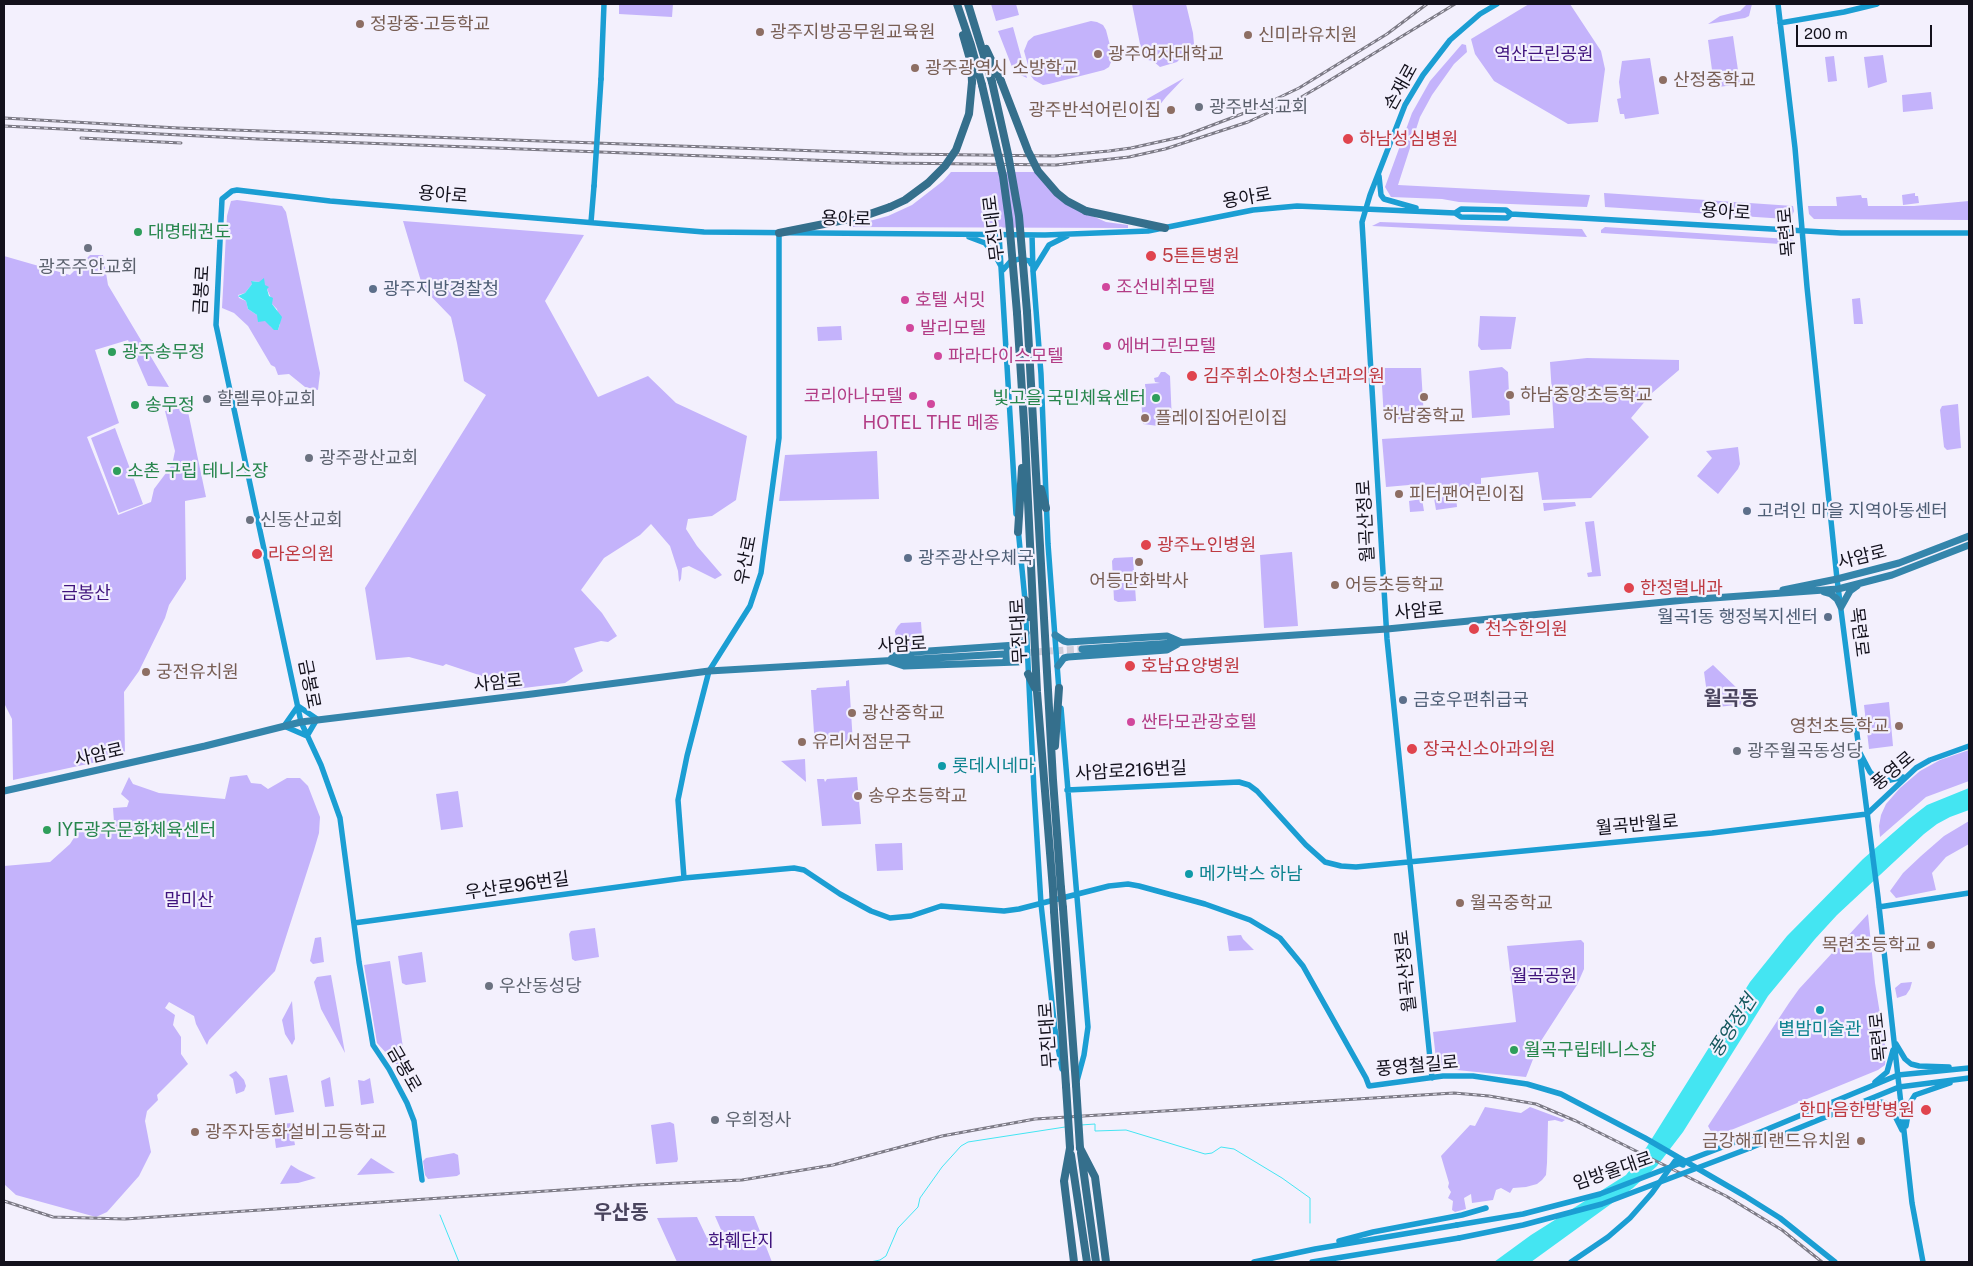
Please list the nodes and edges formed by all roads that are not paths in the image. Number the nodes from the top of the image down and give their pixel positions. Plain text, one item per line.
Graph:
1 (604, 4) edge
2 (957, 4) edge
3 (968, 4) edge
4 (1497, 4) edge
5 (1778, 4) edge
6 (1878, 4) edge
7 (1780, 23) junction
8 (976, 27) junction
9 (1379, 173) junction
10 (238, 190) joint
11 (1366, 208) junction
12 (1431, 211) junction
13 (591, 222) junction
14 (1165, 228) junction
15 (1802, 232) junction
16 (779, 233) junction
17 (1969, 233) edge
18 (999, 234) junction
19 (1071, 234) junction
20 (960, 235) junction
21 (1032, 235) junction
22 (1002, 270) junction
23 (1033, 271) junction
24 (1025, 438) junction
25 (1037, 472) junction
26 (1046, 508) junction
27 (1018, 532) junction
28 (1969, 536) edge
29 (1969, 545) edge
30 (1836, 580) junction
31 (1861, 583) junction
32 (1838, 589) junction
33 (1821, 591) junction
34 (1758, 595) junction
35 (1025, 600) junction
36 (1841, 607) junction
37 (1034, 628) junction
38 (1387, 628) junction
39 (1026, 633) junction
40 (1055, 635) junction
41 (1074, 642) junction
42 (1181, 642) junction
43 (1006, 646) junction
44 (1082, 649) tunnel mouth
45 (1074, 656) junction
46 (1004, 658) junction
47 (889, 661) junction
48 (1018, 662) joint
49 (1058, 666) junction
50 (709, 671) junction
51 (1028, 674) junction
52 (1059, 688) junction
53 (1037, 692) junction
54 (298, 706) junction
55 (317, 719) junction
56 (301, 722) junction
57 (284, 726) junction
58 (307, 736) junction
59 (1969, 746) edge
60 (1858, 748) junction
61 (1907, 775) junction
62 (1052, 780) junction
63 (1067, 790) junction
64 (4, 792) edge
65 (1866, 814) junction
66 (1410, 862) junction
67 (684, 878) junction
68 (1969, 893) edge
69 (1076, 894) junction
70 (1041, 904) junction
71 (1879, 907) junction
72 (354, 923) junction
73 (1894, 1041) junction
74 (1969, 1068) edge
75 (1898, 1075) junction
76 (1432, 1078) junction
77 (1969, 1078) edge
78 (1066, 1086) junction
79 (1076, 1086) junction
80 (1899, 1087) junction
81 (1866, 1088) junction
82 (1868, 1100) junction
83 (1904, 1136) junction
84 (1070, 1148) junction
85 (1080, 1148) junction
86 (1678, 1160) junction
87 (422, 1180) dead end
88 (1486, 1208) dead end
89 (1315, 1249) junction
90 (1074, 1262) edge
91 (1087, 1262) edge
92 (1096, 1262) edge
93 (1106, 1262) edge
94 (1254, 1262) edge
95 (1312, 1262) edge
96 (1570, 1262) edge
97 (1835, 1262) edge
98 (1923, 1262) edge

1 - 13 street, bridge
2 - 16 highway, bridge
2 - 24 highway, 무진대로, bridge
3 - 8 highway, 무진대로
4 - 9 street, 손재로
5 - 7 street, 목련로
6 - 7 street
7 - 15 street, 목련로
8 - 14 highway, bridge
8 - 25 highway, 무진대로, bridge
9 - 11 street, 손재로
9 - 12 street
10 - 13 street, 용아로
10 - 54 street, 금봉로
11 - 12 street, 용아로
11 - 14 street, 용아로
11 - 38 street, 월곡산정로
12 - 15 street, 용아로
13 - 16 street, 용아로
14 - 19 street, 용아로
15 - 17 street, 용아로
15 - 30 street, 목련로
16 - 20 street, 용아로
16 - 50 street, 우산로
18 - 20 street, 용아로
18 - 21 street, 용아로
18 - 22 street, 무진대로
19 - 21 street, 용아로
19 - 23 street
20 - 22 street
21 - 23 street, 무진대로
22 - 23 street
22 - 27 street, 무진대로
23 - 26 street, 무진대로
24 - 27 highway
24 - 37 highway, 무진대로
25 - 26 highway
25 - 62 highway, 무진대로
26 - 40 street, 무진대로
27 - 35 street, 무진대로
28 - 30 main road, 사암로
29 - 31 main road, 사암로
30 - 32 street, 목련로
30 - 34 main road, 사암로
31 - 32 main road, 사암로
31 - 36 main road
32 - 33 main road, 사암로
32 - 36 street, 목련로
33 - 34 main road, 사암로
33 - 36 main road
34 - 38 main road, 사암로
35 - 37 highway
35 - 39 street, 무진대로
36 - 60 street, 목련로
37 - 53 highway, 무진대로
38 - 42 main road, 사암로
38 - 66 street, 월곡산정로
39 - 43 main road
39 - 51 street, 무진대로
40 - 41 main road
40 - 49 street, 무진대로
41 - 42 main road
41 - 45 main road
42 - 44 main road, 사암로
42 - 45 main road
43 - 46 main road
43 - 47 main road
45 - 49 main road
46 - 47 main road
46 - 48 main road
47 - 50 main road, 사암로
48 - 51 street
49 - 52 street, 무진대로
50 - 55 main road, 사암로
50 - 67 street, 우산로
51 - 53 highway
51 - 70 street, 무진대로
52 - 62 highway
52 - 63 street, 무진대로
53 - 78 highway, 무진대로, bridge
54 - 55 street
54 - 56 street, 금봉로
54 - 57 street
55 - 56 main road, 사암로
55 - 58 street
56 - 57 main road, 사암로
56 - 58 street, 금봉로
57 - 58 street
57 - 64 main road, 사암로
58 - 72 street, 금봉로
59 - 61 street, 풍영로
60 - 61 street
60 - 65 street, 목련로
61 - 65 street, 풍영로
62 - 79 highway, 무진대로, bridge
63 - 66 street, 사암로216번길
63 - 69 street, 무진대로
65 - 66 street, 월곡반월로
65 - 71 street, 목련로
66 - 76 street, 월곡산정로
67 - 70 street, 우산로96번길
67 - 72 street, 우산로96번길
68 - 71 street
69 - 70 street, 우산로96번길
69 - 76 street, 풍영철길로
69 - 79 street, 무진대로
70 - 78 street, 무진대로
71 - 73 street, 목련로
72 - 87 street, 금봉로
73 - 74 street
73 - 75 street, 목련로
73 - 81 street
74 - 75 street, 임방울대로
74 - 77 street
75 - 80 street, 목련로
75 - 81 street, 임방울대로
76 - 86 street, 풍영철길로
77 - 80 street
77 - 83 street
78 - 84 highway, 무진대로, bridge
79 - 85 highway, 무진대로, bridge
80 - 82 street
80 - 83 street, 목련로
81 - 89 street, 임방울대로, bridge
82 - 83 street
82 - 95 street, bridge
83 - 98 street, 목련로
84 - 90 highway
84 - 91 highway, 무진대로
85 - 92 highway, 무진대로
85 - 93 highway
86 - 96 street
86 - 97 street, 풍영철길로
88 - 89 street
89 - 94 street, 임방울대로

